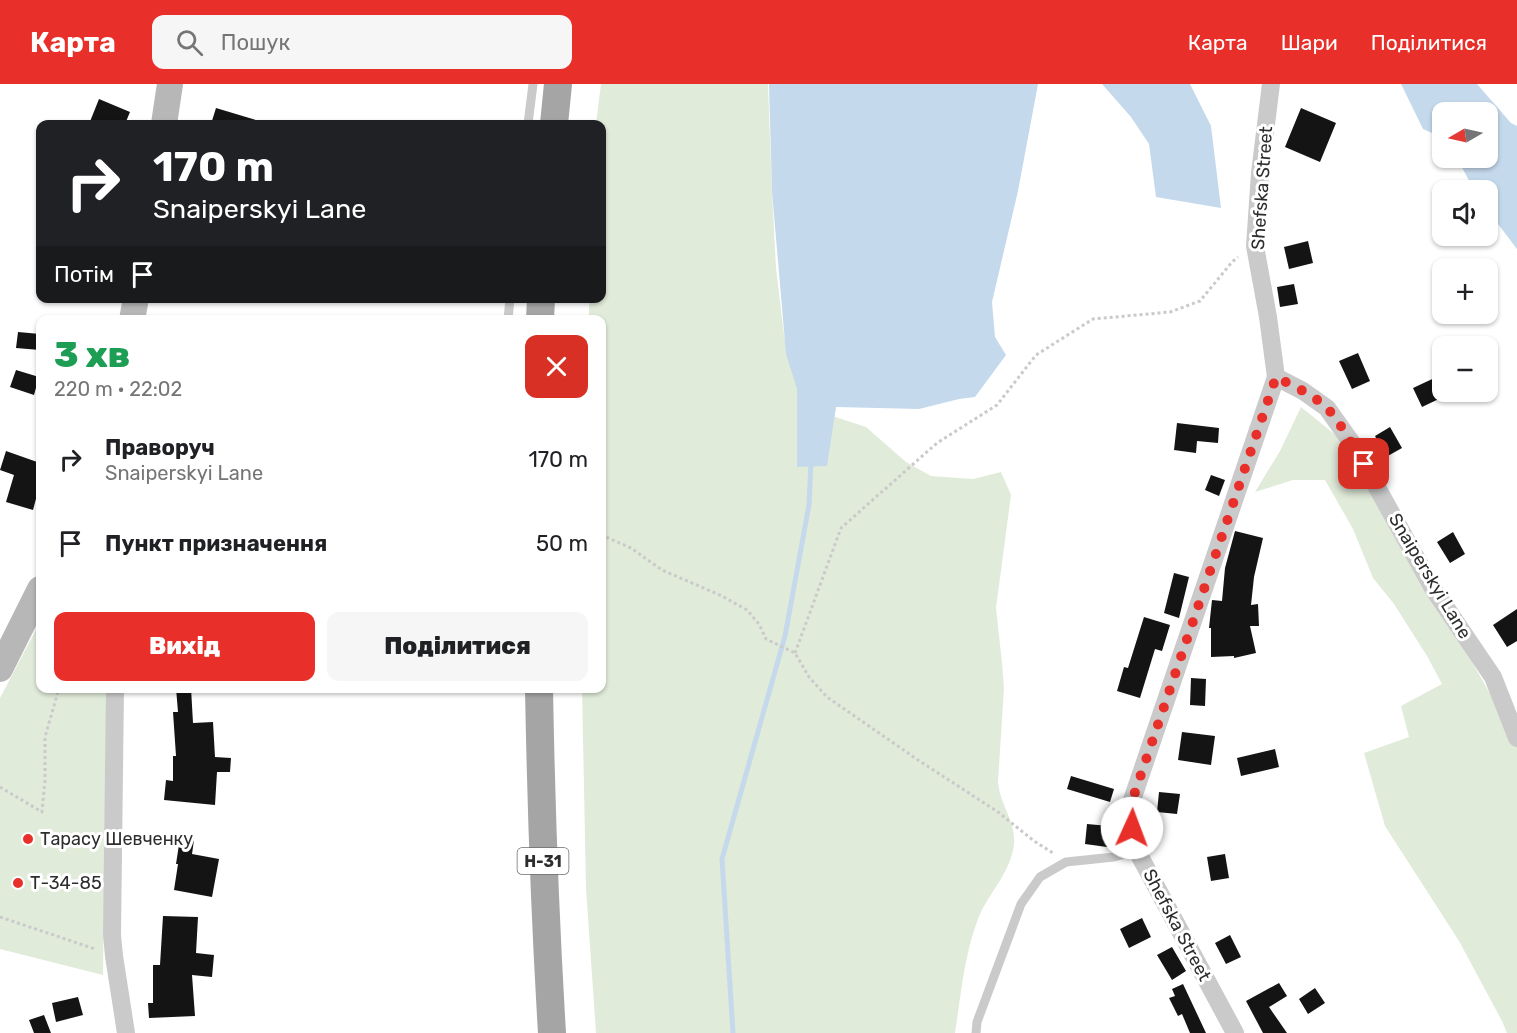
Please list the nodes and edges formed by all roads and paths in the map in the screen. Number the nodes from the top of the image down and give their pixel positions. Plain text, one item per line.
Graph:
1 (170, 84) edge
2 (533, 84) edge
3 (558, 84) edge
4 (1271, 84) edge
5 (165, 120) edge
6 (528, 120) edge
7 (554, 120) edge
8 (1254, 246) junction
9 (1276, 377) junction
10 (606, 536) edge
11 (36, 597) edge
12 (795, 653) junction
13 (0, 669) edge
14 (58, 693) edge
15 (115, 693) edge
16 (539, 693) edge
17 (1517, 738) edge
18 (0, 787) edge
19 (1137, 851) junction
20 (1066, 862) junction
21 (0, 917) edge
22 (114, 956) junction
23 (126, 1033) edge
24 (552, 1033) edge
25 (976, 1033) edge
26 (1235, 1033) edge

1 - 5 street
2 - 6 lane
3 - 7 main road
4 - 8 street, Shefska Street
8 - 9 street, Shefska Street
8 - 12 path
9 - 17 street, Snaiperskyi Lane
9 - 19 street, Shefska Street
10 - 12 path
11 - 13 street
12 - 20 path
14 - 18 path
15 - 22 street
16 - 24 main road, Н-31
19 - 20 lane
19 - 26 street, Shefska Street
20 - 25 lane
21 - 22 path
22 - 23 street

